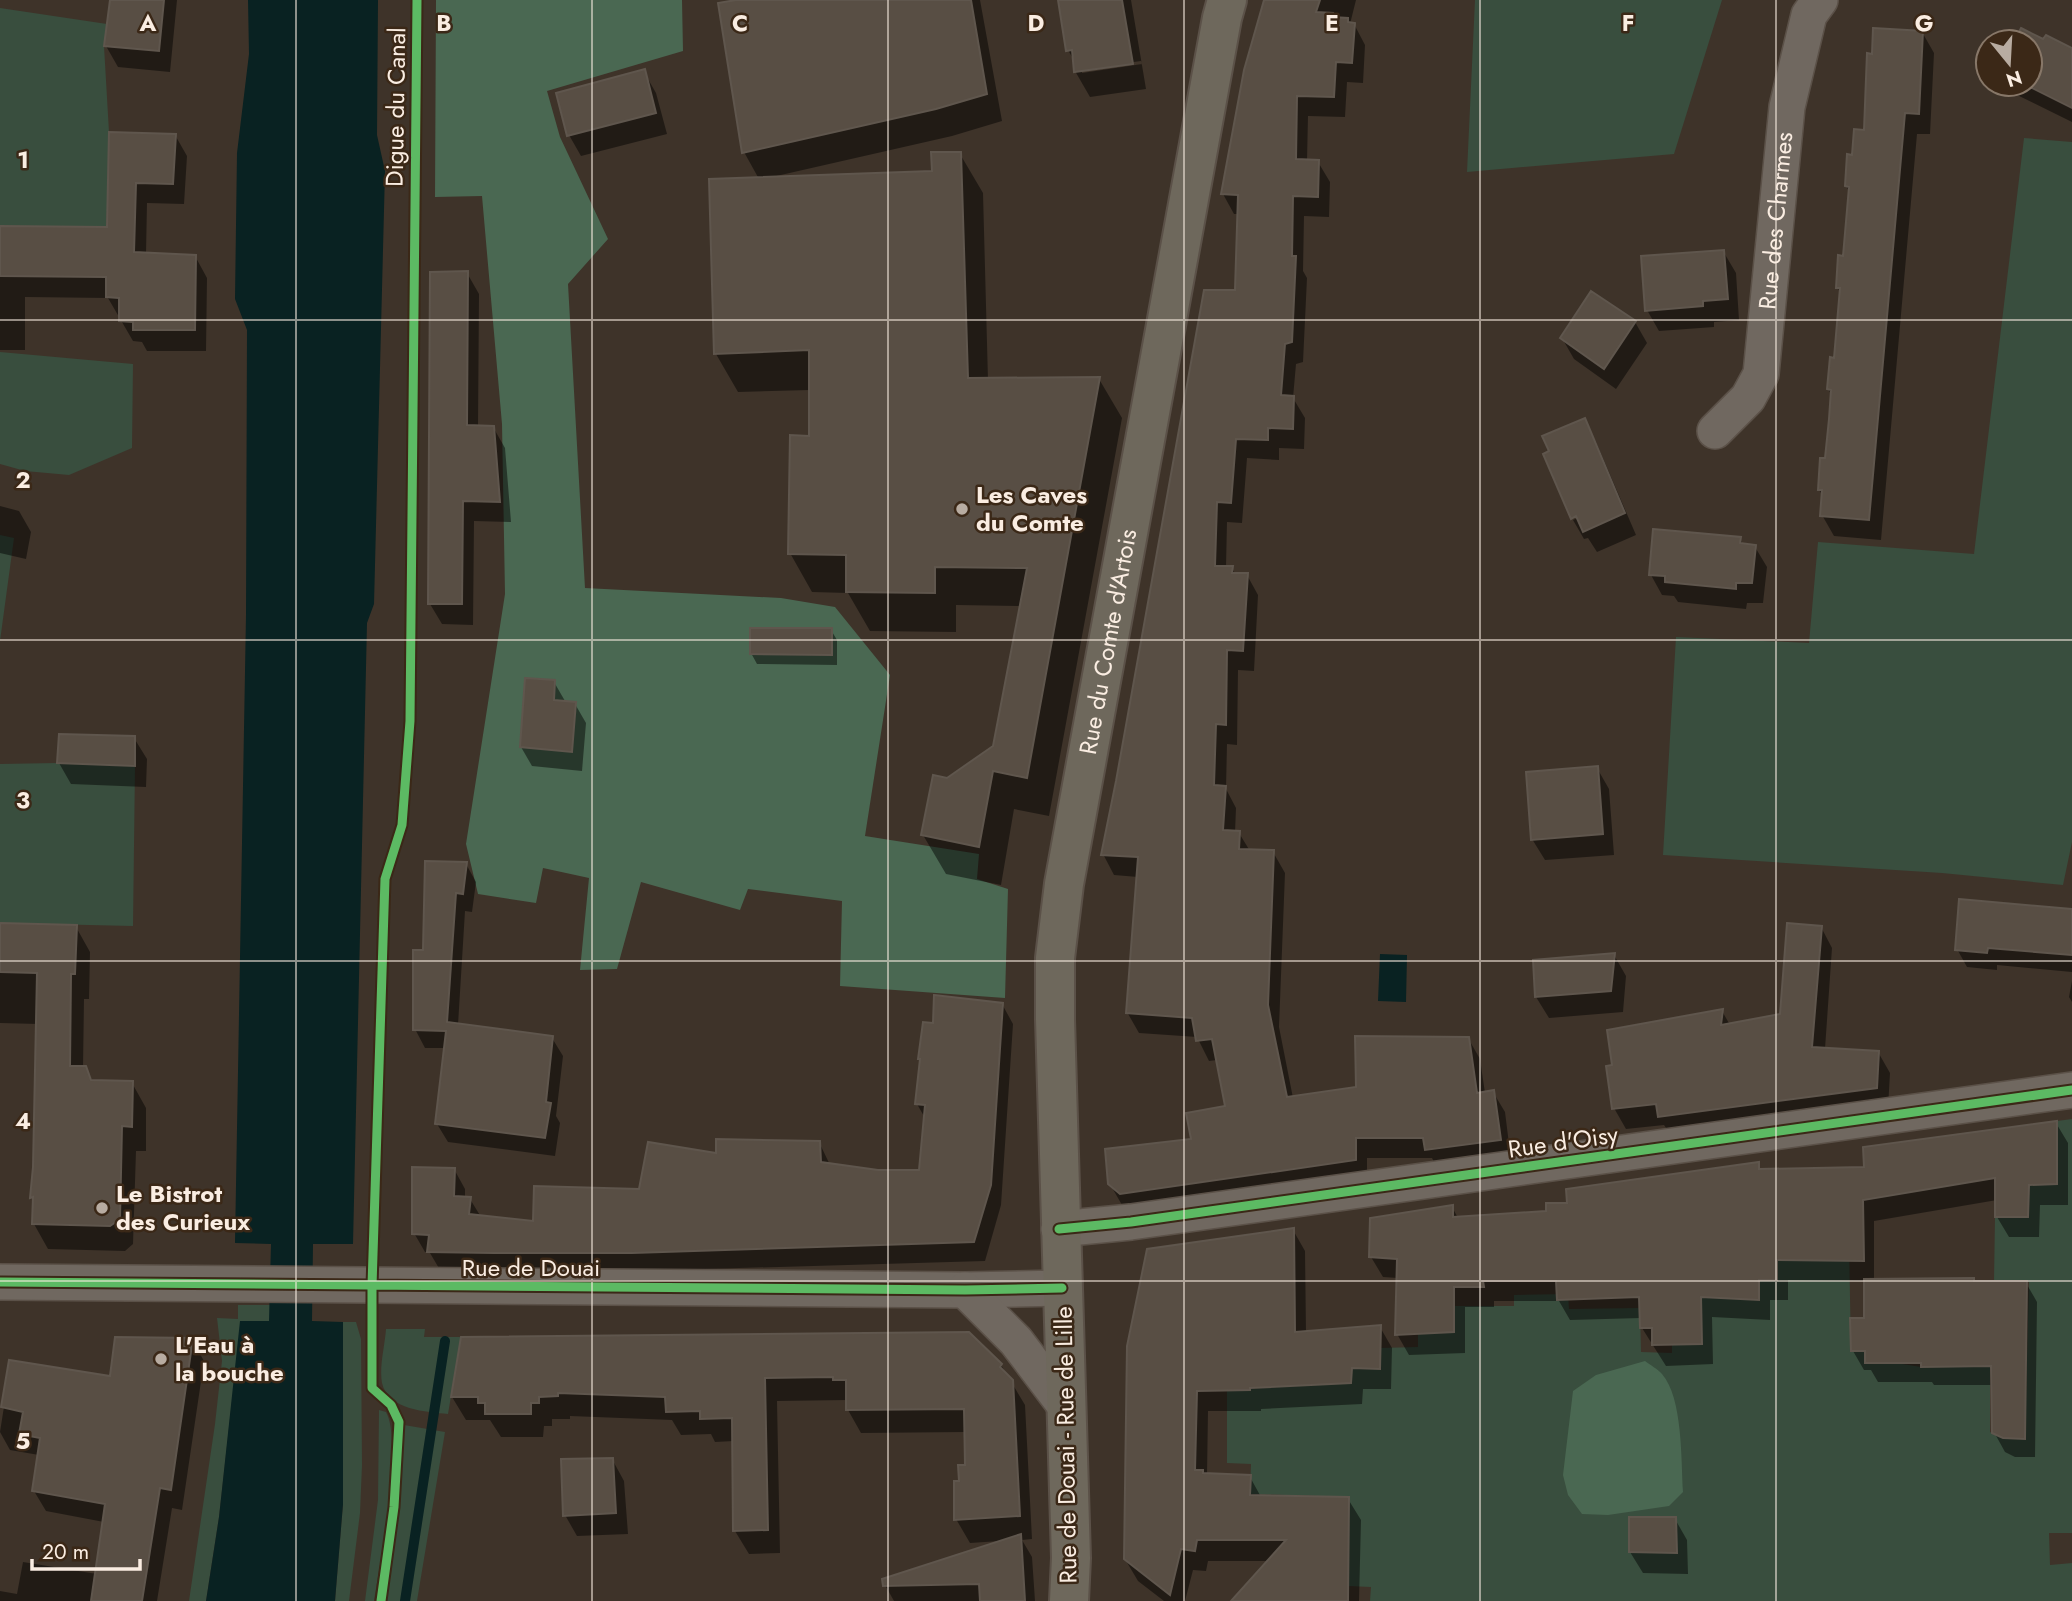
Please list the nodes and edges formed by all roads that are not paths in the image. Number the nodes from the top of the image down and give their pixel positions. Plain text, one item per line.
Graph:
1 (1820, 0) edge
2 (1219, 6) edge
3 (1715, 430) dead end
4 (2072, 1090) edge
5 (1059, 1229) junction
6 (0, 1282) edge
7 (1062, 1288) junction
8 (965, 1290) junction
9 (1066, 1407) junction
10 (1069, 1601) edge

1 - 3 street, Rue des Charmes
2 - 5 main road, Rue du Comte d'Artois
4 - 5 street, Rue d'Oisy
5 - 7 main road, Rue du Comte d'Artois
6 - 8 street, Rue de Douai
7 - 8 street, Rue de Douai
7 - 9 main road, Rue de Douai - Rue de Lille
8 - 9 street
9 - 10 main road, Rue de Douai - Rue de Lille

